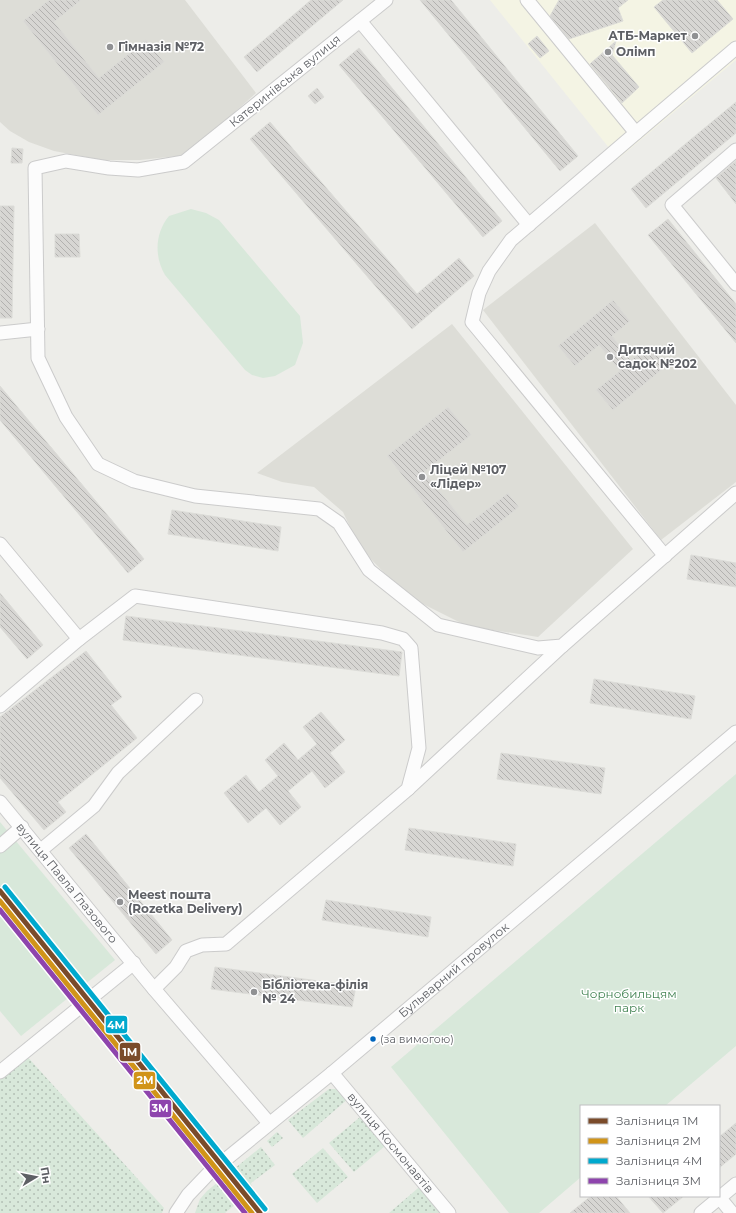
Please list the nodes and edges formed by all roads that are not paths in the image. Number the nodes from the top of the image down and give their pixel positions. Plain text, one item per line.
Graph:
1 (386, 0) edge
2 (527, 0) edge
3 (360, 21) junction
4 (736, 48) edge
5 (636, 133) junction
6 (736, 150) edge
7 (529, 225) junction
8 (736, 284) edge
9 (38, 329) junction
10 (0, 334) edge
11 (736, 493) edge
12 (0, 544) edge
13 (665, 556) junction
14 (79, 639) junction
15 (562, 646) junction
16 (196, 700) dead end
17 (0, 706) edge
18 (736, 732) edge
19 (408, 789) junction
20 (0, 802) edge
21 (22, 827) junction
22 (0, 846) edge
23 (41, 850) junction
24 (134, 964) junction
25 (154, 989) junction
26 (0, 1072) edge
27 (332, 1073) junction
28 (269, 1123) junction
29 (736, 1184) edge
30 (720, 1196) edge
31 (719, 1197) joint
32 (176, 1213) edge
33 (449, 1213) edge
34 (700, 1213) edge
35 (732, 1213) edge

1 - 3 street, Катеринівська вулиця
2 - 5 street
3 - 7 street
3 - 9 street, Катеринівська вулиця
4 - 5 street
5 - 7 street
6 - 8 street
7 - 13 street
9 - 10 street
9 - 15 street
11 - 13 street
12 - 14 street
13 - 15 street
14 - 17 street
14 - 19 street
15 - 19 street
16 - 23 street
18 - 27 street, Бульварний провулок
19 - 25 street
20 - 21 street, вулиця Павла Глазового
21 - 22 street
21 - 23 street, вулиця Павла Глазового
23 - 24 street, вулиця Павла Глазового
24 - 25 street, вулиця Павла Глазового
24 - 26 street
25 - 28 street, вулиця Павла Глазового
27 - 28 street, Бульварний провулок
27 - 33 street, вулиця Космонавтів
28 - 32 street, Бульварний провулок
29 - 30 street
31 - 34 street
31 - 35 street

